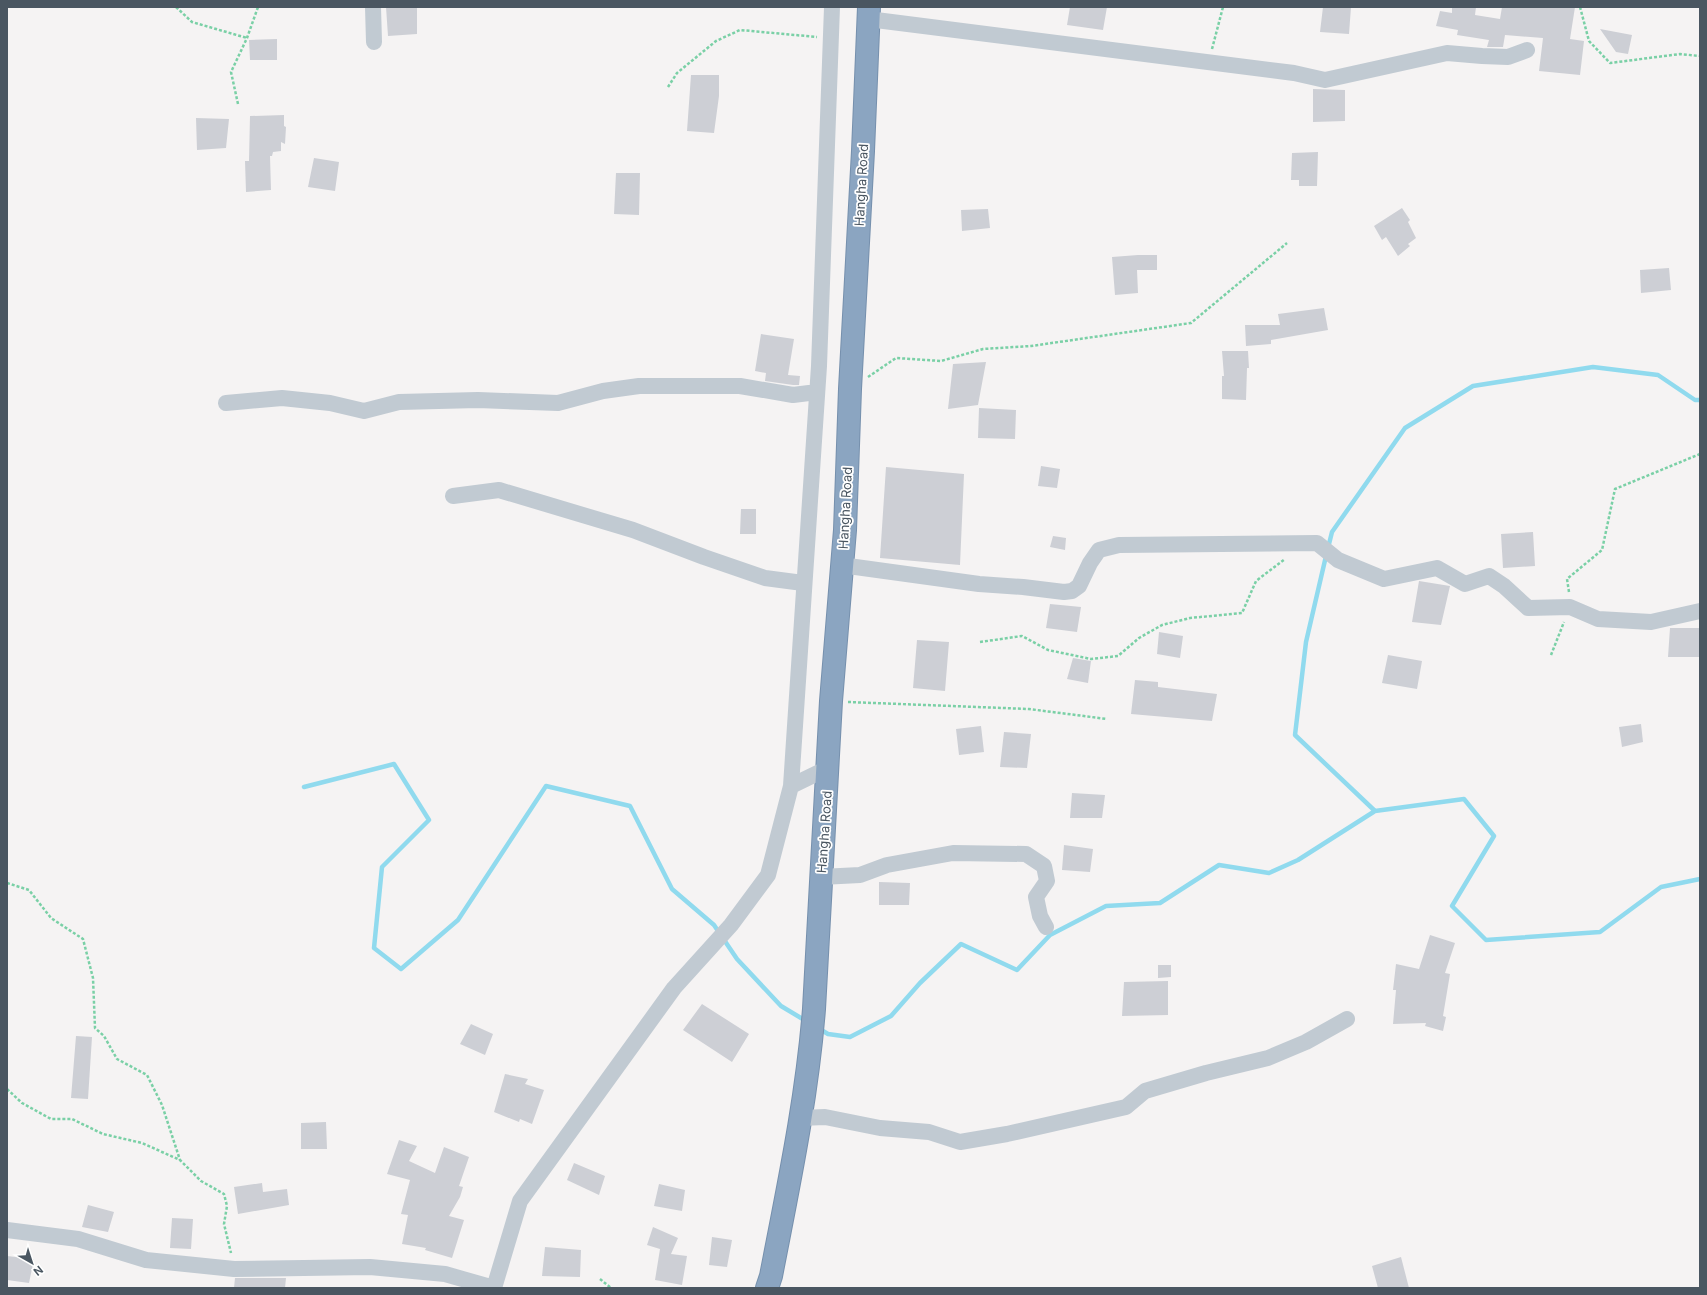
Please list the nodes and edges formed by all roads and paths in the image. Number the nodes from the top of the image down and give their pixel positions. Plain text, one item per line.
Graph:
1 (176, 7) edge
2 (258, 7) edge
3 (373, 7) edge
4 (832, 7) edge
5 (1223, 7) edge
6 (1580, 7) edge
7 (869, 13) edge
8 (247, 38) junction
9 (831, 38) junction
10 (374, 42) dead end
11 (1527, 50) dead end
12 (1700, 56) edge
13 (1208, 62) junction
14 (668, 87) dead end
15 (238, 104) dead end
16 (1287, 243) dead end
17 (850, 390) junction
18 (817, 392) junction
19 (226, 403) dead end
20 (1700, 454) edge
21 (453, 496) dead end
22 (1290, 555) dead end
23 (841, 565) junction
24 (803, 583) junction
25 (1570, 607) junction
26 (1700, 611) edge
27 (980, 642) dead end
28 (1551, 655) dead end
29 (831, 701) junction
30 (1107, 719) dead end
31 (828, 768) junction
32 (791, 786) junction
33 (821, 877) junction
34 (7, 883) edge
35 (1046, 927) dead end
36 (1346, 1019) dead end
37 (7, 1089) edge
38 (800, 1118) junction
39 (180, 1160) junction
40 (7, 1230) edge
41 (234, 1269) junction
42 (600, 1279) dead end
43 (611, 1288) edge
44 (767, 1288) edge

1 - 8 path
2 - 8 path
3 - 10 street
4 - 9 street
5 - 13 path
6 - 12 path
7 - 13 street
7 - 17 highway, Hangha Road
8 - 15 path
9 - 14 path
9 - 18 street
11 - 13 street
16 - 17 path
17 - 23 highway, Hangha Road
18 - 19 street
18 - 24 street
20 - 25 path
21 - 24 street
22 - 27 path
23 - 25 street
23 - 29 highway, Hangha Road
24 - 32 street
25 - 26 street
25 - 28 path
29 - 30 path
29 - 31 highway, Hangha Road
31 - 32 street
31 - 33 highway, Hangha Road
32 - 41 street
33 - 35 street
33 - 38 highway, Hangha Road
34 - 39 path
36 - 38 street
37 - 39 path
38 - 44 highway, Hangha Road
39 - 41 path
40 - 41 street
42 - 43 path

